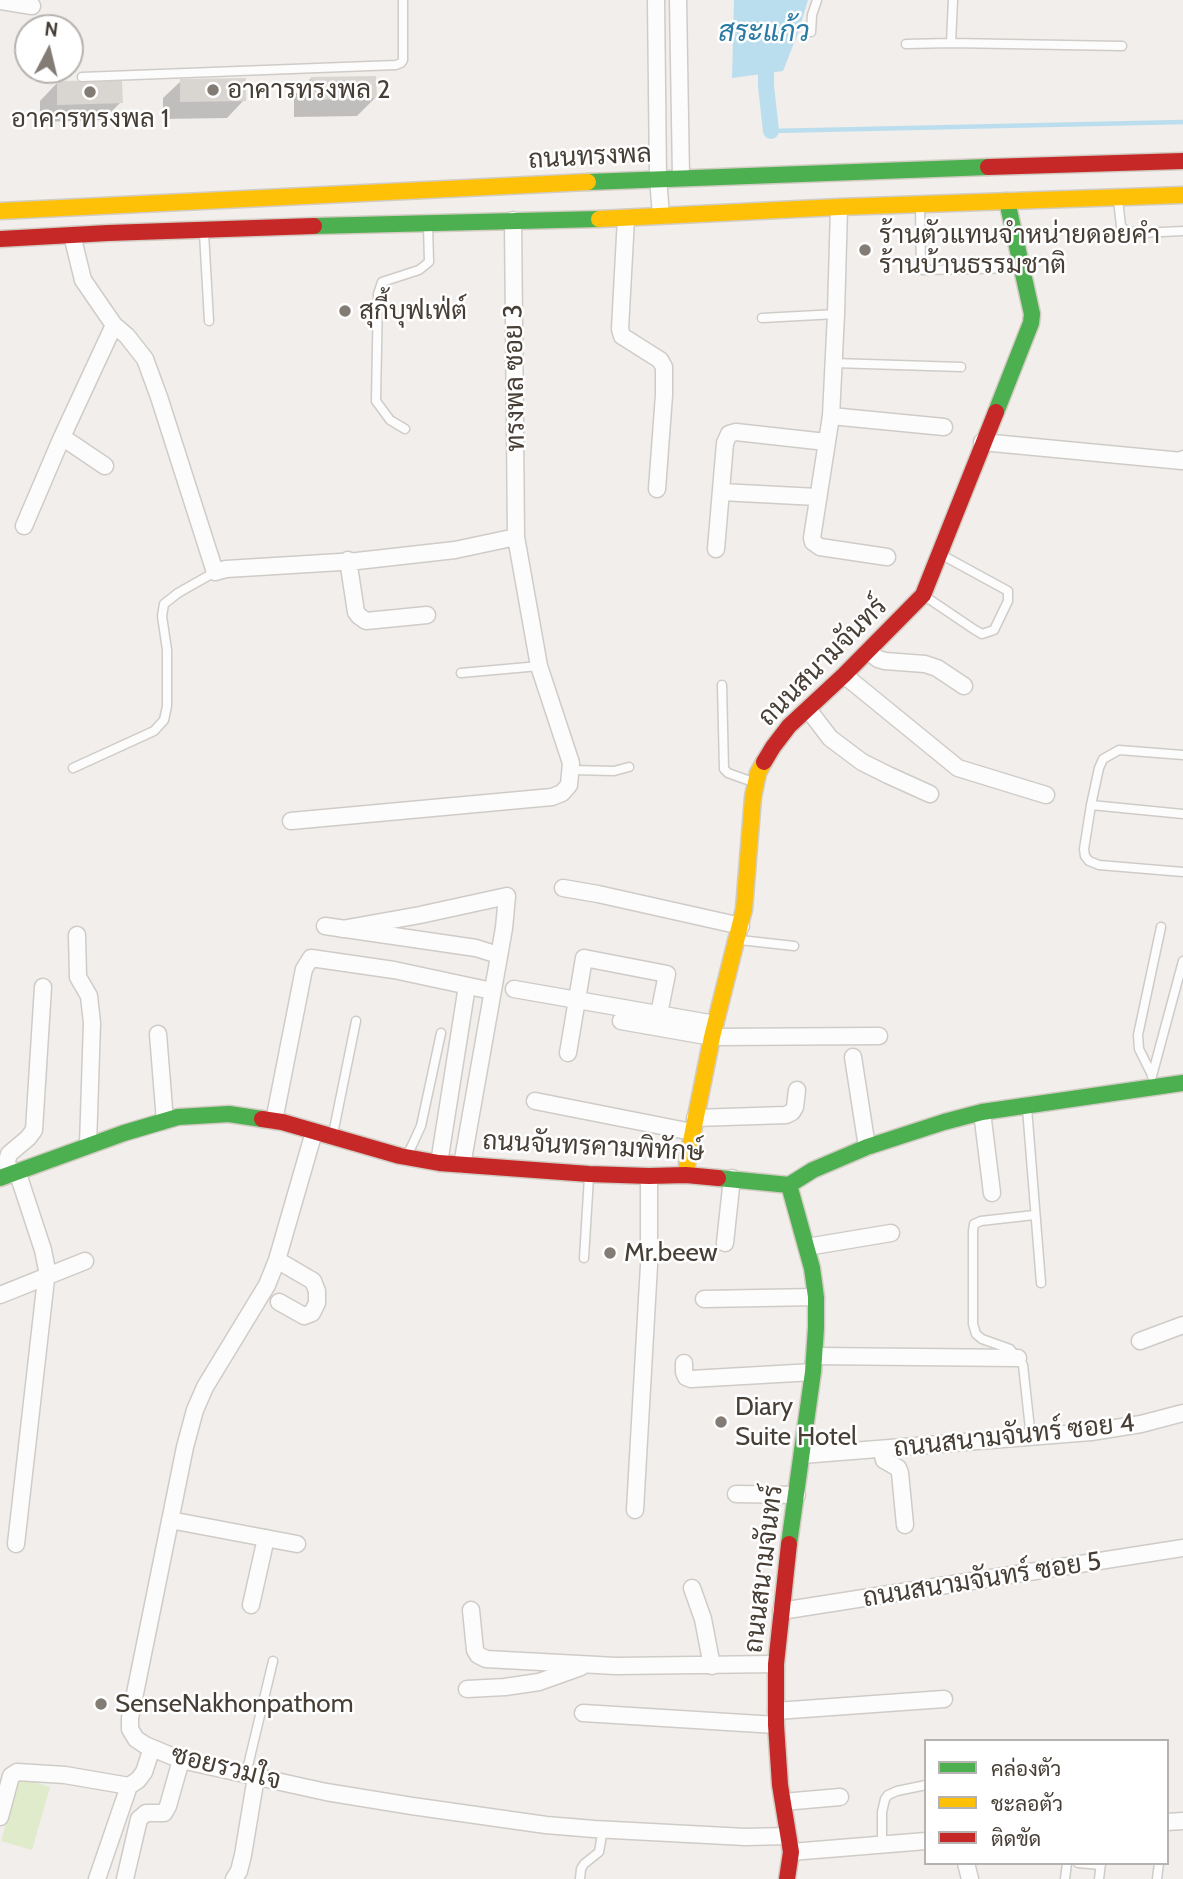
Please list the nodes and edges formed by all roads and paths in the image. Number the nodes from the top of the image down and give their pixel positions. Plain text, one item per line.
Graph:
1 (403, 0) edge
2 (656, 0) edge
3 (678, 0) edge
4 (817, 0) edge
5 (953, 0) edge
6 (0, 1) edge
7 (32, 6) dead end
8 (811, 32) dead end
9 (951, 43) junction
10 (906, 44) dead end
11 (1122, 46) dead end
12 (84, 77) edge
13 (1183, 161) edge
14 (681, 177) junction
15 (658, 178) junction
16 (1018, 187) junction
17 (1183, 195) edge
18 (1117, 197) junction
19 (920, 204) junction
20 (839, 207) junction
21 (0, 211) edge
22 (661, 215) junction
23 (626, 218) junction
24 (513, 220) junction
25 (428, 222) junction
26 (204, 230) junction
27 (1183, 231) edge
28 (72, 235) junction
29 (0, 239) edge
30 (1020, 268) junction
31 (836, 314) junction
32 (762, 318) dead end
33 (209, 321) dead end
34 (114, 325) junction
35 (834, 363) junction
36 (961, 367) dead end
37 (831, 415) junction
38 (944, 427) dead end
39 (405, 429) dead end
40 (62, 437) junction
41 (826, 442) junction
42 (982, 442) junction
43 (1183, 459) edge
44 (105, 466) dead end
45 (657, 489) dead end
46 (721, 492) junction
47 (817, 497) junction
48 (24, 526) dead end
49 (516, 537) junction
50 (716, 549) dead end
51 (939, 554) junction
52 (887, 557) dead end
53 (348, 560) junction
54 (215, 572) junction
55 (923, 595) junction
56 (426, 615) dead end
57 (868, 651) junction
58 (539, 666) junction
59 (461, 673) dead end
60 (845, 675) junction
61 (722, 685) dead end
62 (964, 686) dead end
63 (808, 709) junction
64 (1183, 755) edge
65 (629, 767) dead end
66 (73, 768) dead end
67 (572, 770) junction
68 (756, 783) junction
69 (930, 794) dead end
70 (1046, 795) dead end
71 (1091, 805) junction
72 (1183, 814) edge
73 (290, 821) dead end
74 (1183, 872) edge
75 (563, 888) dead end
76 (325, 926) dead end
77 (1161, 927) dead end
78 (342, 929) junction
79 (739, 933) junction
80 (77, 935) dead end
81 (794, 946) dead end
82 (499, 955) junction
83 (1183, 961) edge
84 (467, 986) junction
85 (43, 987) dead end
86 (514, 989) dead end
87 (492, 991) junction
88 (578, 1000) junction
89 (659, 1014) junction
90 (356, 1021) dead end
91 (621, 1021) dead end
92 (714, 1030) junction
93 (440, 1032) dead end
94 (158, 1034) dead end
95 (878, 1037) dead end
96 (568, 1053) dead end
97 (853, 1057) dead end
98 (1151, 1082) junction
99 (1183, 1083) edge
100 (797, 1090) dead end
101 (535, 1101) dead end
102 (1027, 1105) junction
103 (982, 1112) junction
104 (165, 1121) junction
105 (275, 1121) junction
106 (694, 1125) junction
107 (314, 1132) junction
108 (333, 1137) junction
109 (88, 1145) junction
110 (867, 1147) junction
111 (407, 1157) junction
112 (439, 1163) junction
113 (462, 1165) junction
114 (589, 1174) junction
115 (8, 1175) edge
116 (686, 1175) junction
117 (649, 1176) junction
118 (732, 1178) junction
119 (789, 1185) junction
120 (992, 1193) dead end
121 (1034, 1215) junction
122 (891, 1233) dead end
123 (725, 1243) dead end
124 (807, 1247) junction
125 (584, 1258) dead end
126 (277, 1260) junction
127 (85, 1261) dead end
128 (47, 1276) junction
129 (1041, 1283) dead end
130 (0, 1295) edge
131 (816, 1297) junction
132 (704, 1299) dead end
133 (279, 1302) dead end
134 (1183, 1325) edge
135 (1140, 1341) dead end
136 (1018, 1358) junction
137 (684, 1363) dead end
138 (814, 1364) junction
139 (1183, 1413) edge
140 (1031, 1438) junction
141 (882, 1449) junction
142 (802, 1455) junction
143 (736, 1494) dead end
144 (797, 1495) junction
145 (635, 1510) dead end
146 (170, 1520) junction
147 (905, 1525) dead end
148 (266, 1538) junction
149 (16, 1544) dead end
150 (297, 1544) dead end
151 (1183, 1548) edge
152 (692, 1588) dead end
153 (250, 1605) dead end
154 (471, 1610) dead end
155 (781, 1611) junction
156 (273, 1661) dead end
157 (776, 1664) junction
158 (586, 1665) junction
159 (712, 1666) junction
160 (467, 1689) dead end
161 (944, 1699) dead end
162 (583, 1713) dead end
163 (776, 1718) junction
164 (152, 1748) junction
165 (181, 1760) junction
166 (251, 1776) junction
167 (924, 1785) edge
168 (129, 1786) junction
169 (840, 1797) dead end
170 (783, 1802) junction
171 (0, 1817) edge
172 (604, 1829) junction
173 (924, 1841) edge
174 (790, 1844) junction
175 (882, 1844) junction
176 (97, 1879) edge
177 (125, 1879) edge
178 (234, 1879) edge
179 (580, 1879) edge
180 (787, 1879) edge

1 - 12 lane
2 - 15 street
3 - 14 street
4 - 8 lane
5 - 9 lane
6 - 7 street
9 - 10 lane
9 - 11 lane
13 - 16 street, ถนนทรงพล
14 - 15 street, ถนนทรงพล
14 - 16 street, ถนนทรงพล
15 - 21 street, ถนนทรงพล
15 - 22 street
16 - 18 street, ถนนทรงพล
16 - 19 street, ถนนทรงพล
16 - 30 street, ถนนสนามจันทร์
17 - 18 street, ถนนทรงพล
18 - 27 lane
19 - 20 street, ถนนทรงพล
19 - 30 lane
20 - 22 street, ถนนทรงพล
20 - 31 street
22 - 23 street, ถนนทรงพล
23 - 24 street, ถนนทรงพล
23 - 45 street
24 - 25 street, ถนนทรงพล
24 - 49 street, ทรงพล ซอย 3
25 - 26 street, ถนนทรงพล
25 - 39 lane
26 - 28 street, ถนนทรงพล
26 - 33 lane
28 - 29 street, ถนนทรงพล
28 - 34 street
30 - 42 street, ถนนสนามจันทร์
31 - 32 lane
31 - 35 street
34 - 40 street
34 - 54 street
35 - 36 lane
35 - 37 street
37 - 38 street
37 - 41 street
40 - 44 street
40 - 48 street
41 - 46 street
41 - 47 street
42 - 43 street
42 - 51 street, ถนนสนามจันทร์
46 - 47 street
46 - 50 street
47 - 52 street
49 - 53 street
49 - 58 street, ทรงพล ซอย 3
51 - 55 street, ถนนสนามจันทร์
51 - 55 lane
53 - 54 street
53 - 56 street
54 - 66 lane
55 - 57 street, ถนนสนามจันทร์
57 - 60 street, ถนนสนามจันทร์
57 - 62 street
58 - 59 lane
58 - 67 street, ทรงพล ซอย 3
60 - 63 street, ถนนสนามจันทร์
60 - 70 street
61 - 68 lane
63 - 68 street, ถนนสนามจันทร์
63 - 69 street
64 - 71 lane
65 - 67 lane
67 - 73 street
68 - 79 street, ถนนสนามจันทร์
71 - 72 lane
71 - 74 lane
75 - 79 street
76 - 78 street
77 - 98 lane
78 - 82 street
78 - 82 street
79 - 81 lane
79 - 92 street, ถนนสนามจันทร์
80 - 109 street
82 - 87 street
83 - 98 lane
84 - 87 street
84 - 105 street
84 - 112 street
85 - 115 street
86 - 88 street
87 - 113 street
88 - 89 street
88 - 89 street
88 - 96 street
89 - 92 street
90 - 108 lane
91 - 92 street
92 - 95 street
92 - 106 street, ถนนสนามจันทร์
93 - 111 lane
94 - 104 street
97 - 110 street
98 - 99 street
98 - 102 street
100 - 106 street
101 - 106 street
102 - 103 street
102 - 121 lane
103 - 110 street
103 - 120 street
104 - 105 street, ถนนจันทรคามพิทักษ์
104 - 109 street, ถนนจันทรคามพิทักษ์
105 - 107 street, ถนนจันทรคามพิทักษ์
106 - 116 street, ถนนสนามจันทร์
107 - 108 street, ถนนจันทรคามพิทักษ์
107 - 126 street, ซอยรวมใจ
108 - 111 street, ถนนจันทรคามพิทักษ์
109 - 115 street, ถนนจันทรคามพิทักษ์
110 - 119 street
111 - 112 street, ถนนจันทรคามพิทักษ์
112 - 113 street, ถนนจันทรคามพิทักษ์
113 - 114 street, ถนนจันทรคามพิทักษ์
114 - 117 street, ถนนจันทรคามพิทักษ์
114 - 125 lane
115 - 128 street
116 - 117 street, ถนนจันทรคามพิทักษ์
116 - 118 street, ถนนจันทรคามพิทักษ์
117 - 145 street
118 - 119 street, ถนนจันทรคามพิทักษ์
118 - 123 street
119 - 124 street, ถนนสนามจันทร์
121 - 129 lane
121 - 136 lane
122 - 124 street
124 - 131 street, ถนนสนามจันทร์
126 - 133 street
126 - 146 street, ซอยรวมใจ
127 - 128 street
128 - 130 street
128 - 149 street
131 - 132 street
131 - 138 street, ถนนสนามจันทร์
134 - 135 street
136 - 138 street
136 - 140 lane
137 - 138 street
138 - 142 street, ถนนสนามจันทร์
139 - 140 street, ถนนสนามจันทร์ ซอย 4
140 - 141 street, ถนนสนามจันทร์ ซอย 4
141 - 142 street, ถนนสนามจันทร์ ซอย 4
141 - 147 street
142 - 144 street, ถนนสนามจันทร์
143 - 144 street
144 - 155 street, ถนนสนามจันทร์
146 - 148 street
146 - 164 street, ซอยรวมใจ
148 - 150 street
148 - 153 street
151 - 155 street, ถนนสนามจันทร์ ซอย 5
152 - 159 street
154 - 158 street
155 - 157 street, ถนนสนามจันทร์
156 - 166 lane
157 - 159 street
157 - 163 street, ถนนสนามจันทร์
158 - 159 street
158 - 160 street
161 - 163 street
162 - 163 street
163 - 170 street, ถนนสนามจันทร์
164 - 165 street, ซอยรวมใจ
164 - 168 street
165 - 166 street, ซอยรวมใจ
165 - 177 street
166 - 172 street, ซอยรวมใจ
166 - 178 street
167 - 175 lane
168 - 171 street
168 - 176 street
169 - 170 street
170 - 174 street, ถนนสนามจันทร์
172 - 174 street, ซอยรวมใจ
172 - 179 lane
173 - 175 street, ซอยรวมใจ
174 - 175 street, ซอยรวมใจ
174 - 180 street, ถนนสนามจันทร์

